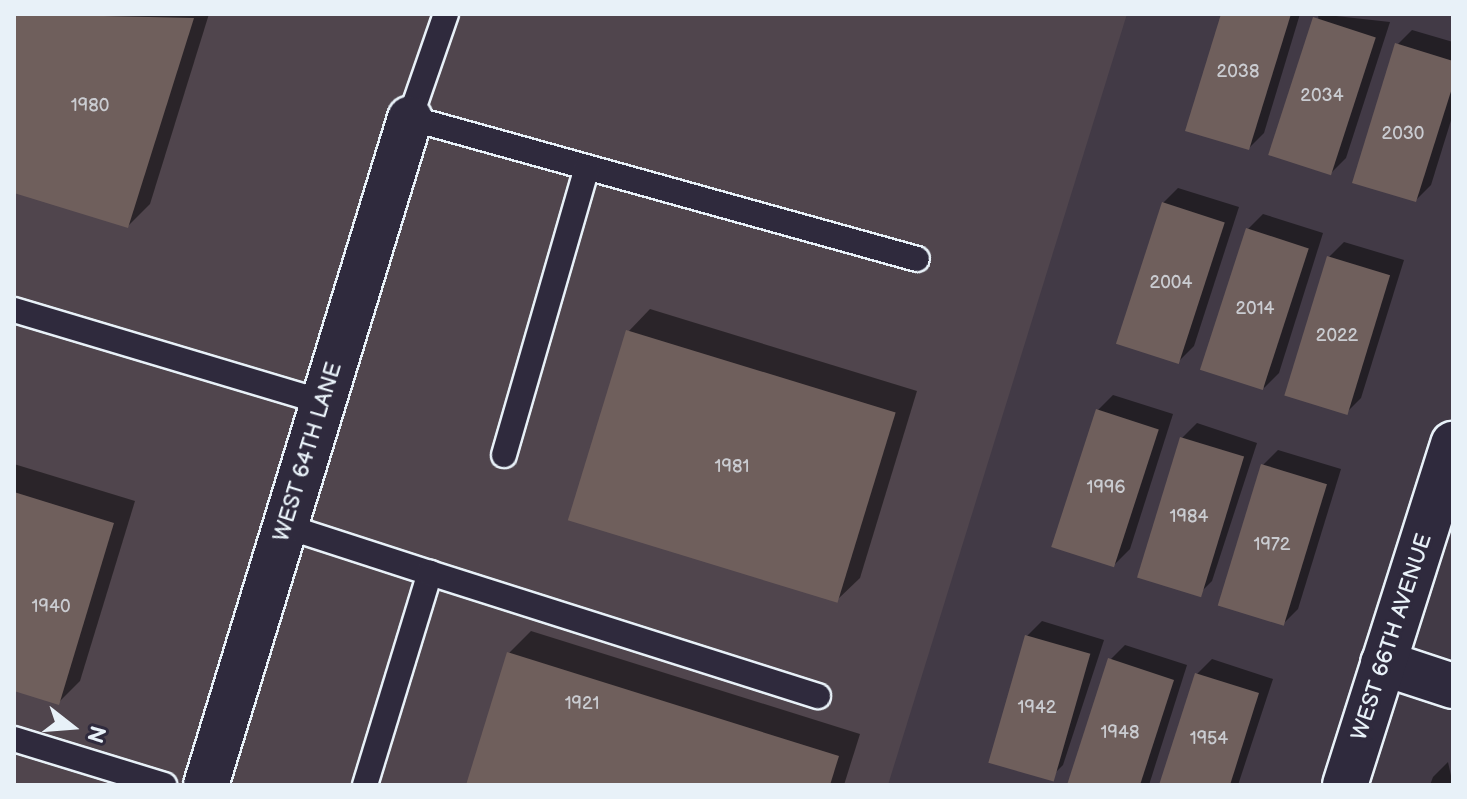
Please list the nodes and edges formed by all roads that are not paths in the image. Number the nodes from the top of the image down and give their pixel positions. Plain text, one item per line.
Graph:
1 (446, 14) edge
2 (410, 118) junction
3 (587, 168) junction
4 (917, 259) dead end
5 (14, 310) edge
6 (323, 402) junction
7 (1453, 444) edge
8 (504, 455) dead end
9 (285, 526) junction
10 (430, 573) junction
11 (1383, 663) junction
12 (1453, 686) edge
13 (818, 696) dead end
14 (14, 739) edge
15 (164, 785) edge
16 (206, 785) edge
17 (365, 785) edge
18 (1345, 785) edge

1 - 2 lane
2 - 3 lane
2 - 6 street, WEST 64TH LANE
3 - 4 lane
3 - 8 lane
5 - 6 lane
6 - 9 street, WEST 64TH LANE
7 - 11 street, WEST 66TH AVENUE
9 - 10 lane
9 - 16 street, WEST 64TH LANE
10 - 13 lane
10 - 17 lane
11 - 12 street
11 - 18 street, WEST 66TH AVENUE
14 - 15 lane

